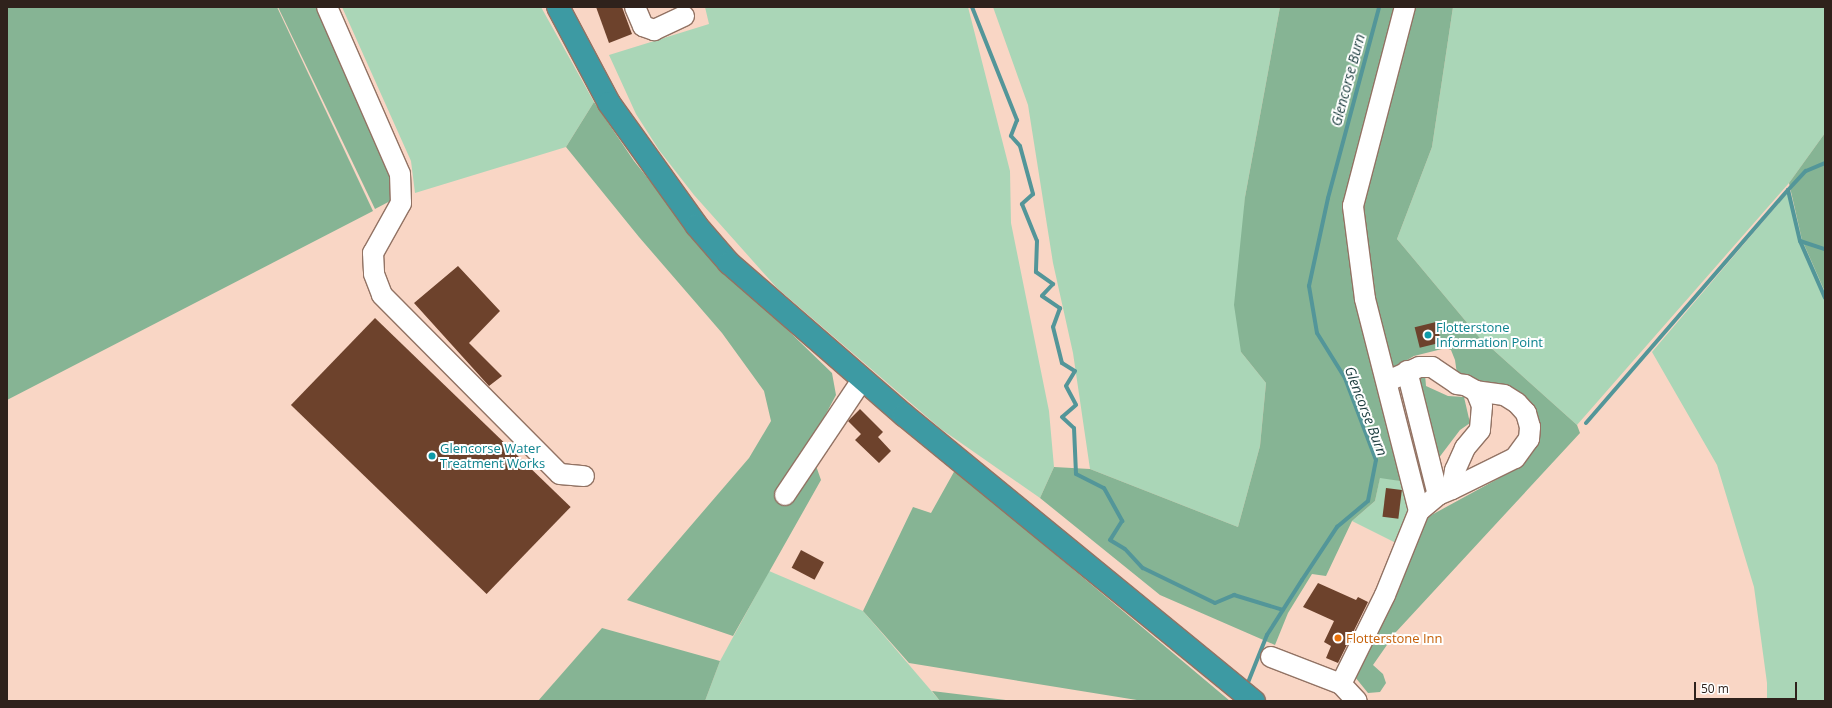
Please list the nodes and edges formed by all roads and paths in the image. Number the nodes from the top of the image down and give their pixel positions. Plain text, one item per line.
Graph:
1 (327, 7) edge
2 (558, 7) edge
3 (635, 7) edge
4 (1405, 7) edge
5 (684, 16) dead end
6 (1407, 371) junction
7 (862, 380) junction
8 (1388, 381) junction
9 (1476, 391) junction
10 (584, 476) dead end
11 (1445, 492) junction
12 (785, 496) dead end
13 (1419, 511) junction
14 (1271, 657) dead end
15 (1342, 684) junction
16 (1254, 701) edge
17 (1357, 701) edge

1 - 10 lane
2 - 7 highway
3 - 5 lane
4 - 8 lane
6 - 8 lane
6 - 9 lane
6 - 11 lane
7 - 12 lane
7 - 16 highway
8 - 13 lane
9 - 11 lane
9 - 11 lane
11 - 13 lane
13 - 15 lane
14 - 15 lane
15 - 17 lane

